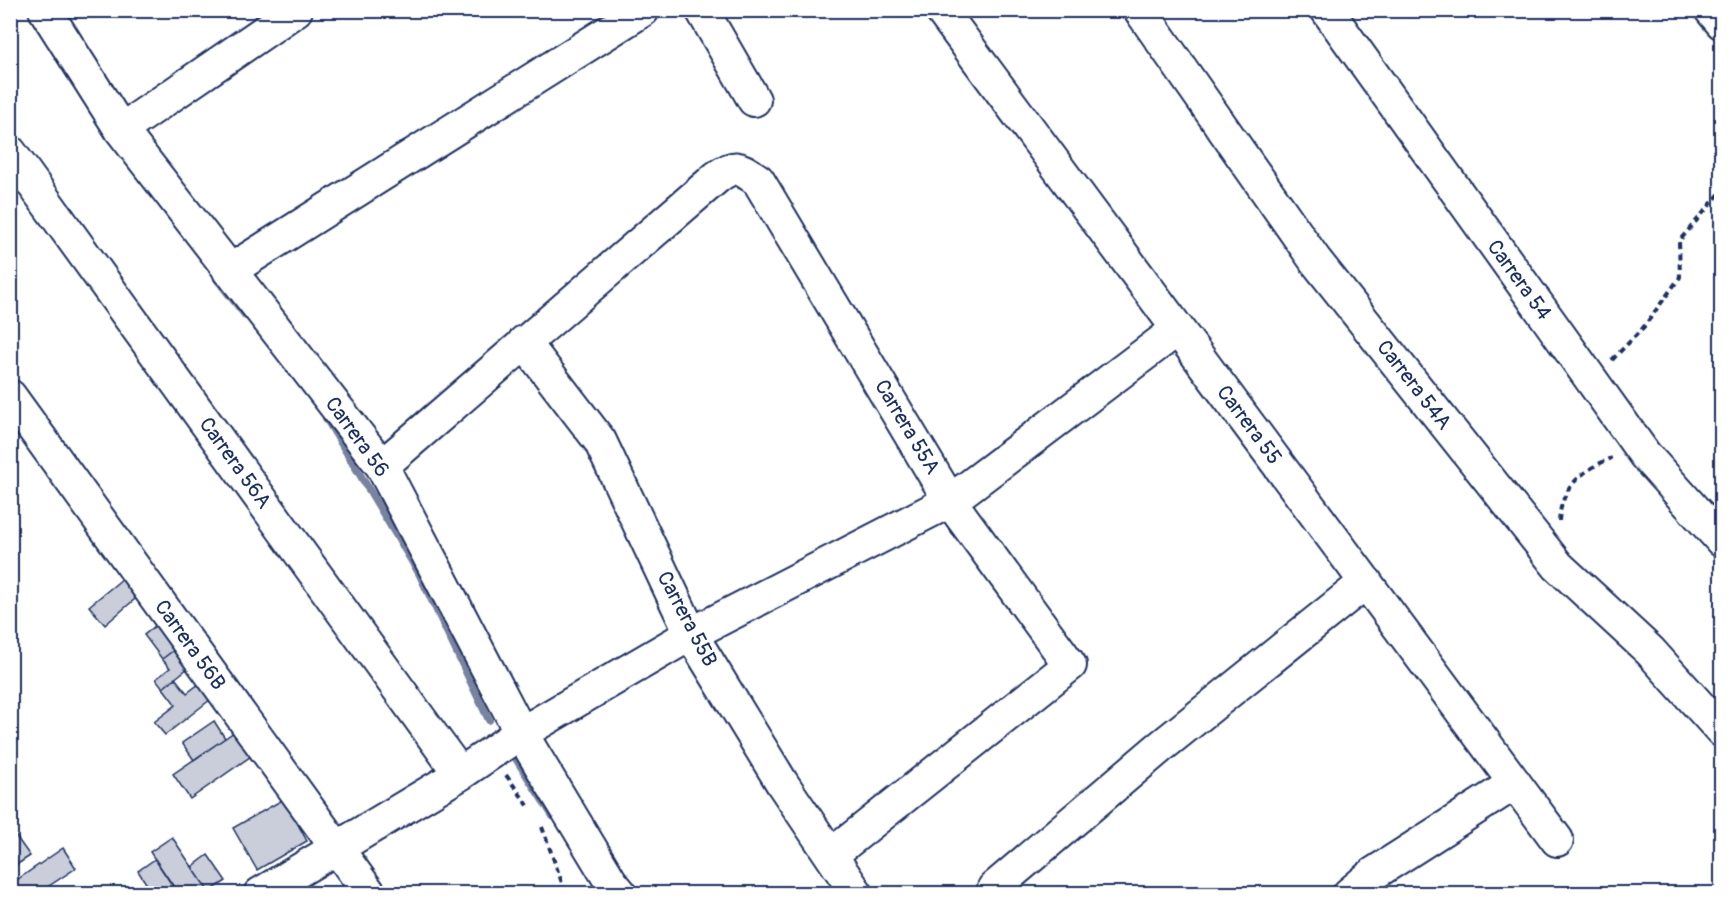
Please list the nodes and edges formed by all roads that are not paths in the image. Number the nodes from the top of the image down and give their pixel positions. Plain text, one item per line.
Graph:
1 (45, 10) edge
2 (296, 10) edge
3 (643, 10) edge
4 (702, 10) edge
5 (941, 10) edge
6 (1140, 10) edge
7 (1327, 10) edge
8 (1711, 10) edge
9 (1722, 23) edge
10 (754, 100) dead end
11 (122, 130) junction
12 (10, 152) edge
13 (229, 271) junction
14 (1178, 329) junction
15 (524, 342) junction
16 (10, 396) edge
17 (382, 466) junction
18 (950, 501) junction
19 (1722, 541) edge
20 (1366, 582) junction
21 (691, 634) junction
22 (1722, 731) edge
23 (505, 743) junction
24 (460, 774) junction
25 (1515, 783) junction
26 (1557, 840) dead end
27 (337, 847) junction
28 (831, 855) junction
29 (994, 888) dead end
30 (260, 894) edge
31 (370, 894) edge
32 (621, 894) edge
33 (857, 894) edge
34 (1349, 894) edge

1 - 11 street, Carrera 56
2 - 11 street
3 - 13 street
4 - 10 street
5 - 14 street, Carrera 55
6 - 22 street, Carrera 54A
7 - 19 street, Carrera 54
8 - 9 street
11 - 13 street, Carrera 56
12 - 24 street, Carrera 56A
13 - 17 street, Carrera 56
14 - 18 street
14 - 20 street, Carrera 55
15 - 17 street
15 - 18 street, Carrera 55A
15 - 21 street, Carrera 55B
16 - 27 street, Carrera 56B
17 - 23 street, Carrera 56
18 - 21 street
18 - 28 street, Carrera 55A
20 - 25 street, Carrera 55
20 - 29 street
21 - 23 street
21 - 28 street, Carrera 55B
23 - 24 street
23 - 32 street, Carrera 56
24 - 27 street
25 - 26 street, Carrera 55
25 - 34 street
27 - 30 street
27 - 31 street, Carrera 56B
28 - 33 street, Carrera 55B

